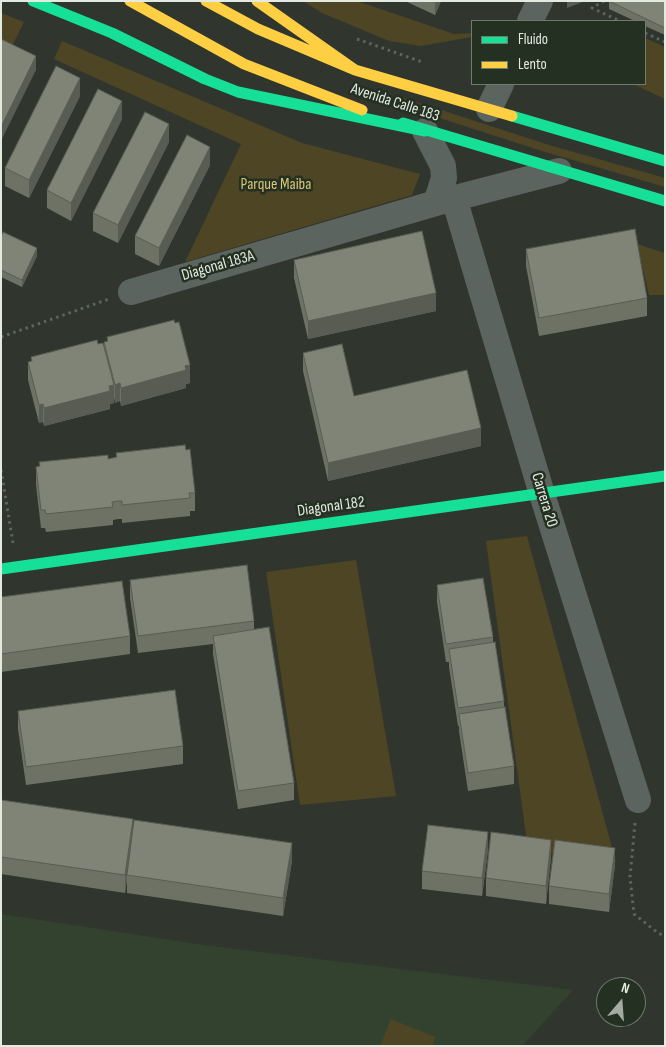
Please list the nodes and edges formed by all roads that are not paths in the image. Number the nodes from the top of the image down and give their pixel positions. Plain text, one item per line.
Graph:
1 (33, 1) edge
2 (130, 1) edge
3 (206, 1) edge
4 (257, 1) edge
5 (540, 1) edge
6 (530, 20) edge
7 (355, 70) junction
8 (501, 85) edge
9 (489, 109) junction
10 (425, 131) junction
11 (665, 160) edge
12 (559, 171) junction
13 (445, 200) junction
14 (665, 201) edge
15 (131, 292) road end
16 (665, 476) edge
17 (542, 494) junction
18 (1, 569) edge
19 (638, 800) road end

1 - 10 main road
2 - 10 main road, Avenida Calle 183
3 - 7 main road, Avenida Calle 183
4 - 7 main road
5 - 6 street
7 - 9 main road, Avenida Calle 183
8 - 9 street
9 - 11 main road, Avenida Calle 183
10 - 12 main road, Avenida Calle 183
10 - 13 street
12 - 13 street, Diagonal 183A
12 - 14 main road, Avenida Calle 183
13 - 15 street, Diagonal 183A
13 - 17 street, Carrera 20
16 - 17 main road, Diagonal 182
17 - 18 main road, Diagonal 182
17 - 19 street, Carrera 20

